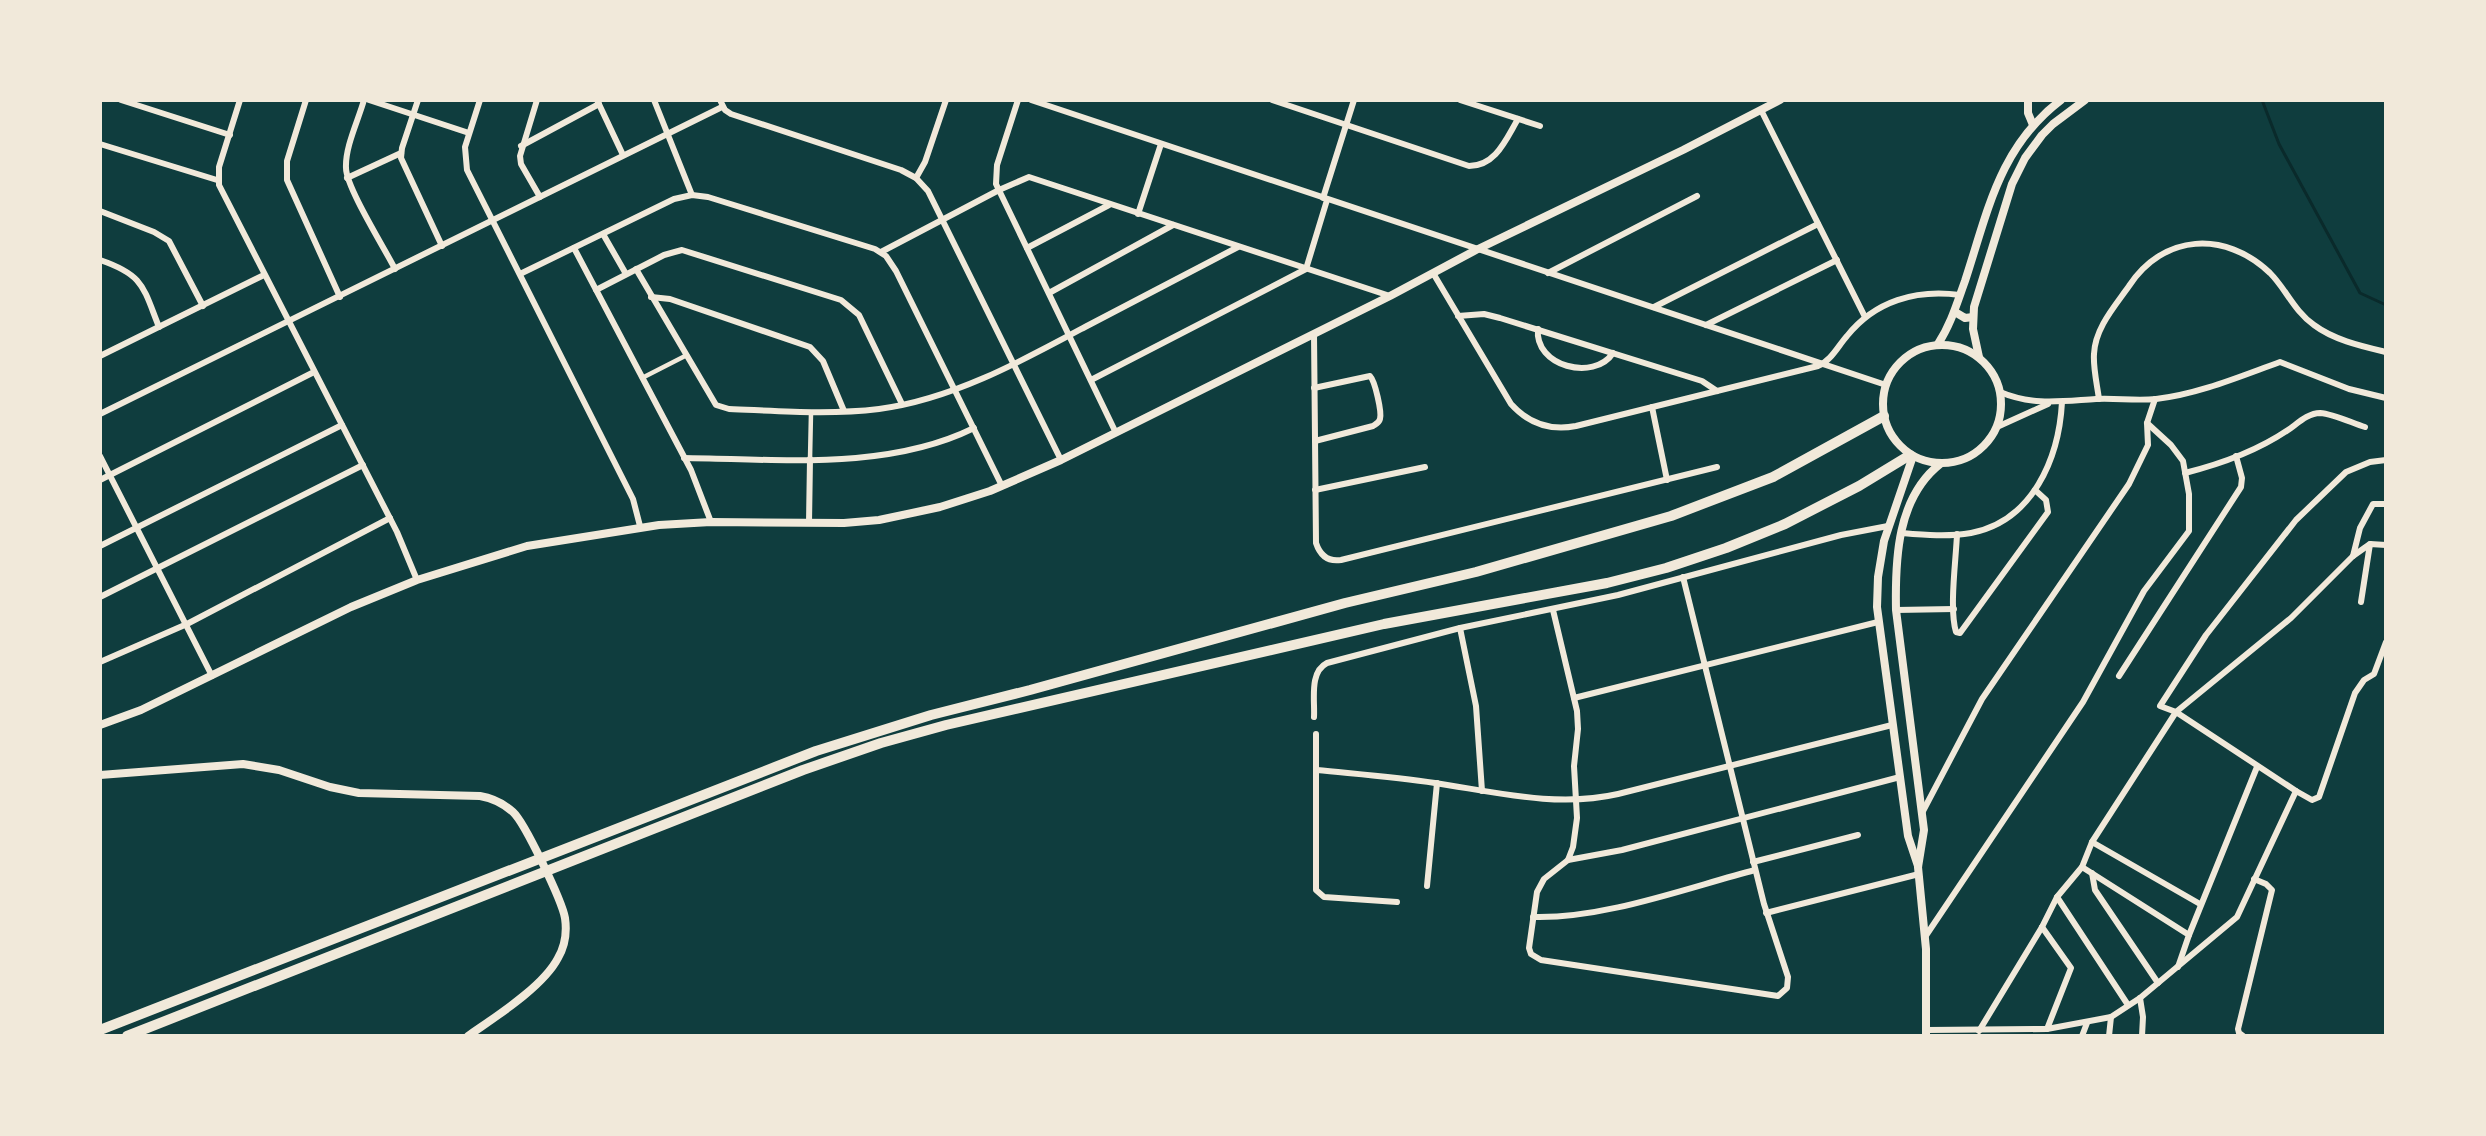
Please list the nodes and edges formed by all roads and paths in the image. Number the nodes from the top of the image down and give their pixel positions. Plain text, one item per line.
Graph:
1 (121, 100) edge
2 (240, 100) edge
3 (306, 100) edge
4 (366, 100) edge
5 (418, 100) edge
6 (480, 100) edge
7 (537, 100) edge
8 (654, 100) edge
9 (946, 100) edge
10 (1018, 100) edge
11 (1031, 100) edge
12 (1272, 100) edge
13 (1354, 100) edge
14 (1460, 100) edge
15 (1780, 100) edge
16 (2028, 100) edge
17 (2061, 100) edge
18 (2085, 100) edge
19 (598, 102) edge
20 (721, 104) edge
21 (1294, 104) edge
22 (1761, 110) junction
23 (413, 115) junction
24 (1518, 119) junction
25 (1346, 125) junction
26 (2032, 125) junction
27 (1540, 126) dead end
28 (469, 133) junction
29 (668, 134) junction
30 (230, 135) junction
31 (100, 144) edge
32 (1161, 144) junction
33 (521, 146) junction
34 (401, 153) junction
35 (624, 155) junction
36 (347, 178) junction
37 (916, 178) junction
38 (217, 180) junction
39 (999, 190) junction
40 (692, 195) junction
41 (1697, 196) dead end
42 (540, 197) junction
43 (1325, 199) junction
44 (1109, 205) junction
45 (100, 211) edge
46 (1138, 214) junction
47 (942, 219) junction
48 (493, 221) junction
49 (1818, 224) junction
50 (1173, 225) junction
51 (603, 234) junction
52 (442, 246) junction
53 (1239, 247) junction
54 (574, 248) junction
55 (1027, 248) junction
56 (1476, 250) junction
57 (881, 252) junction
58 (100, 260) edge
59 (1837, 260) junction
60 (395, 269) junction
61 (636, 269) junction
62 (1306, 269) junction
63 (1433, 273) junction
64 (1548, 273) junction
65 (519, 274) junction
66 (626, 274) junction
67 (264, 275) junction
68 (596, 290) junction
69 (1049, 293) junction
70 (1960, 295) junction
71 (1390, 296) junction
72 (340, 297) junction
73 (651, 297) junction
74 (203, 306) junction
75 (1654, 307) junction
76 (1955, 312) junction
77 (1458, 316) junction
78 (1865, 317) junction
79 (1973, 317) junction
80 (288, 322) junction
81 (1706, 325) junction
82 (159, 327) junction
83 (1538, 329) junction
84 (1314, 334) junction
85 (1070, 336) junction
86 (1938, 344) junction
87 (2385, 352) edge
88 (102, 353) edge
89 (1612, 353) junction
90 (687, 355) junction
91 (1979, 357) junction
92 (1014, 364) junction
93 (1824, 364) junction
94 (314, 372) junction
95 (642, 378) junction
96 (1091, 380) junction
97 (1886, 385) junction
98 (1314, 388) junction
99 (955, 389) junction
100 (1718, 391) junction
101 (2000, 392) junction
102 (2385, 398) edge
103 (2099, 399) junction
104 (2155, 399) junction
105 (2062, 402) junction
106 (2052, 403) junction
107 (902, 404) junction
108 (1652, 407) junction
109 (844, 411) junction
110 (811, 412) junction
111 (100, 414) edge
112 (1884, 416) junction
113 (2146, 423) junction
114 (342, 425) junction
115 (1996, 427) junction
116 (2365, 427) dead end
117 (974, 428) junction
118 (1116, 433) junction
119 (1315, 441) junction
120 (100, 456) edge
121 (1911, 456) junction
122 (2236, 456) junction
123 (684, 458) junction
124 (810, 459) junction
125 (1061, 460) junction
126 (2385, 460) edge
127 (1940, 464) junction
128 (363, 465) junction
129 (1425, 467) dead end
130 (1717, 468) dead end
131 (2185, 472) junction
132 (110, 476) junction
133 (100, 480) edge
134 (1667, 480) junction
135 (1002, 486) junction
136 (1316, 490) junction
137 (2035, 490) junction
138 (2385, 504) edge
139 (390, 518) junction
140 (711, 522) junction
141 (809, 523) junction
142 (640, 526) junction
143 (1888, 526) junction
144 (139, 529) junction
145 (1902, 533) junction
146 (1957, 534) junction
147 (2370, 544) junction
148 (2385, 544) edge
149 (100, 546) edge
150 (2353, 556) junction
151 (160, 568) junction
152 (1683, 577) junction
153 (417, 580) junction
154 (100, 597) edge
155 (2361, 602) dead end
156 (1954, 609) junction
157 (1553, 610) junction
158 (1896, 610) junction
159 (1878, 622) junction
160 (187, 624) junction
161 (1460, 628) junction
162 (2385, 642) edge
163 (100, 662) edge
164 (1706, 665) junction
165 (212, 676) junction
166 (2119, 676) dead end
167 (1574, 698) junction
168 (2176, 712) junction
169 (1314, 717) dead end
170 (1892, 724) junction
171 (100, 725) edge
172 (1316, 734) dead end
173 (1731, 765) junction
174 (2257, 767) junction
175 (1317, 770) junction
176 (100, 775) edge
177 (1900, 777) junction
178 (1437, 783) junction
179 (1482, 791) junction
180 (2296, 791) junction
181 (1577, 799) junction
182 (1922, 813) junction
183 (1743, 818) junction
184 (1924, 830) junction
185 (1858, 835) dead end
186 (1908, 836) junction
187 (2092, 842) junction
188 (1568, 860) junction
189 (1753, 862) junction
190 (2082, 867) junction
191 (1755, 870) junction
192 (1919, 870) junction
193 (2092, 873) junction
194 (2254, 879) junction
195 (1427, 886) dead end
196 (2057, 897) junction
197 (1397, 902) dead end
198 (2200, 904) junction
199 (1766, 913) junction
200 (1533, 917) junction
201 (2042, 927) junction
202 (2189, 935) junction
203 (1925, 938) junction
204 (2178, 967) junction
205 (2158, 983) junction
206 (2140, 998) junction
207 (2128, 1005) junction
208 (2111, 1017) junction
209 (2087, 1023) junction
210 (2047, 1029) junction
211 (100, 1030) edge
212 (1979, 1031) junction
213 (1927, 1033) edge
214 (127, 1035) edge
215 (468, 1035) edge
216 (2082, 1035) edge
217 (2109, 1035) edge
218 (2142, 1035) edge
219 (2243, 1035) edge

1 - 30 street
2 - 30 street
3 - 72 street
4 - 23 street
4 - 36 street
5 - 23 street
6 - 28 street
7 - 33 street
8 - 29 street
9 - 37 street
10 - 39 street
11 - 32 street
12 - 21 street
13 - 25 street
14 - 24 street
15 - 22 street
16 - 26 street
17 - 26 street
18 - 79 street
19 - 33 street
19 - 35 street
20 - 29 street
20 - 37 street
21 - 25 street
22 - 49 street
22 - 56 street
23 - 28 street
23 - 34 street
24 - 25 street
24 - 27 street
25 - 43 street
26 - 70 street
28 - 48 street
29 - 35 street
29 - 40 street
30 - 38 street
31 - 38 street
32 - 43 street
32 - 46 street
33 - 42 street
34 - 36 street
34 - 52 street
35 - 42 street
36 - 60 street
37 - 47 street
38 - 67 street
39 - 44 street
39 - 47 street
39 - 55 street
40 - 51 street
40 - 57 street
41 - 64 street
42 - 48 street
43 - 56 street
43 - 62 street
44 - 46 street
44 - 55 street
45 - 74 street
46 - 50 street
47 - 57 street
47 - 92 street
48 - 52 street
48 - 65 street
49 - 59 street
49 - 75 street
50 - 53 street
50 - 69 street
51 - 54 street
51 - 66 street
52 - 60 street
53 - 62 street
53 - 85 street
54 - 65 street
54 - 68 street
55 - 69 street
56 - 63 street
56 - 64 street
57 - 99 street
58 - 82 street
59 - 78 street
59 - 81 street
60 - 72 street
61 - 66 street
61 - 73 street
61 - 107 street
62 - 71 street
62 - 96 street
63 - 71 street
63 - 77 street
64 - 75 street
65 - 142 street
66 - 68 street
67 - 74 street
67 - 80 street
68 - 95 street
69 - 85 street
70 - 76 street
70 - 78 street
71 - 84 street
72 - 80 street
73 - 90 street
73 - 109 street
74 - 82 street
75 - 81 street
76 - 79 street
76 - 86 street
77 - 83 street
77 - 108 street
78 - 93 street
79 - 91 street
80 - 94 street
80 - 111 street
81 - 93 street
82 - 88 street
83 - 89 street
83 - 89 street
84 - 98 street
84 - 118 street
85 - 92 street
85 - 96 street
86 - 91 street
86 - 97 street
87 - 103 street
89 - 100 street
90 - 95 street
90 - 110 street
91 - 101 street
92 - 99 street
92 - 125 street
93 - 97 street
93 - 100 street
94 - 114 street
94 - 132 street
95 - 123 street
96 - 118 street
97 - 112 street
98 - 119 street
98 - 119 street
99 - 107 street
99 - 117 street
100 - 108 street
101 - 106 street
101 - 115 street
102 - 104 street
103 - 104 street
103 - 105 street
104 - 113 street
105 - 106 street
105 - 137 street
106 - 115 street
107 - 109 street
108 - 134 street
109 - 110 street
110 - 124 street
112 - 121 street
112 - 211 highway
113 - 131 street
113 - 182 street
114 - 128 street
114 - 144 street
115 - 127 street
116 - 122 street
117 - 124 street
117 - 135 street
118 - 125 street
119 - 136 street
120 - 132 street
121 - 127 street
121 - 143 street
121 - 214 highway
122 - 131 street
122 - 166 street
123 - 124 street
123 - 140 street
124 - 141 street
125 - 135 street
126 - 168 street
127 - 145 street
128 - 139 street
128 - 151 street
129 - 136 street
130 - 134 street
131 - 203 street
132 - 133 street
132 - 144 street
134 - 136 street
135 - 141 street
137 - 146 street
137 - 156 street
138 - 150 street
139 - 153 street
139 - 160 street
140 - 141 street
140 - 142 street
142 - 153 street
143 - 152 street
143 - 159 street
144 - 149 street
144 - 151 street
145 - 146 street
145 - 158 street
146 - 156 street
147 - 148 street
147 - 150 street
147 - 155 street
150 - 168 street
151 - 154 street
151 - 160 street
152 - 157 street
152 - 164 street
153 - 165 street
156 - 158 street
157 - 161 street
157 - 167 street
158 - 182 street
159 - 164 street
159 - 170 street
160 - 163 street
160 - 165 street
161 - 169 street
161 - 179 street
162 - 180 street
164 - 167 street
164 - 173 street
165 - 171 street
167 - 181 street
168 - 174 street
168 - 187 street
170 - 173 street
170 - 177 street
172 - 175 street
173 - 181 street
173 - 183 street
174 - 180 street
174 - 198 street
175 - 178 street
175 - 197 street
176 - 215 street
177 - 183 street
177 - 186 street
178 - 179 street
178 - 195 street
179 - 181 street
180 - 194 street
181 - 188 street
182 - 184 street
183 - 188 street
183 - 189 street
184 - 186 street
184 - 192 street
185 - 189 street
186 - 192 street
187 - 190 street
187 - 198 street
188 - 200 street
189 - 191 street
190 - 193 street
190 - 196 street
191 - 199 street
191 - 200 street
192 - 199 street
192 - 203 street
193 - 202 street
193 - 205 street
194 - 204 street
194 - 219 street
196 - 201 street
196 - 207 street
198 - 202 street
199 - 200 street
201 - 210 street
201 - 212 street
202 - 204 street
203 - 213 street
204 - 205 street
205 - 206 street
206 - 207 street
206 - 218 street
207 - 208 street
208 - 209 street
208 - 217 street
209 - 210 street
209 - 216 street
210 - 212 street
212 - 213 street

